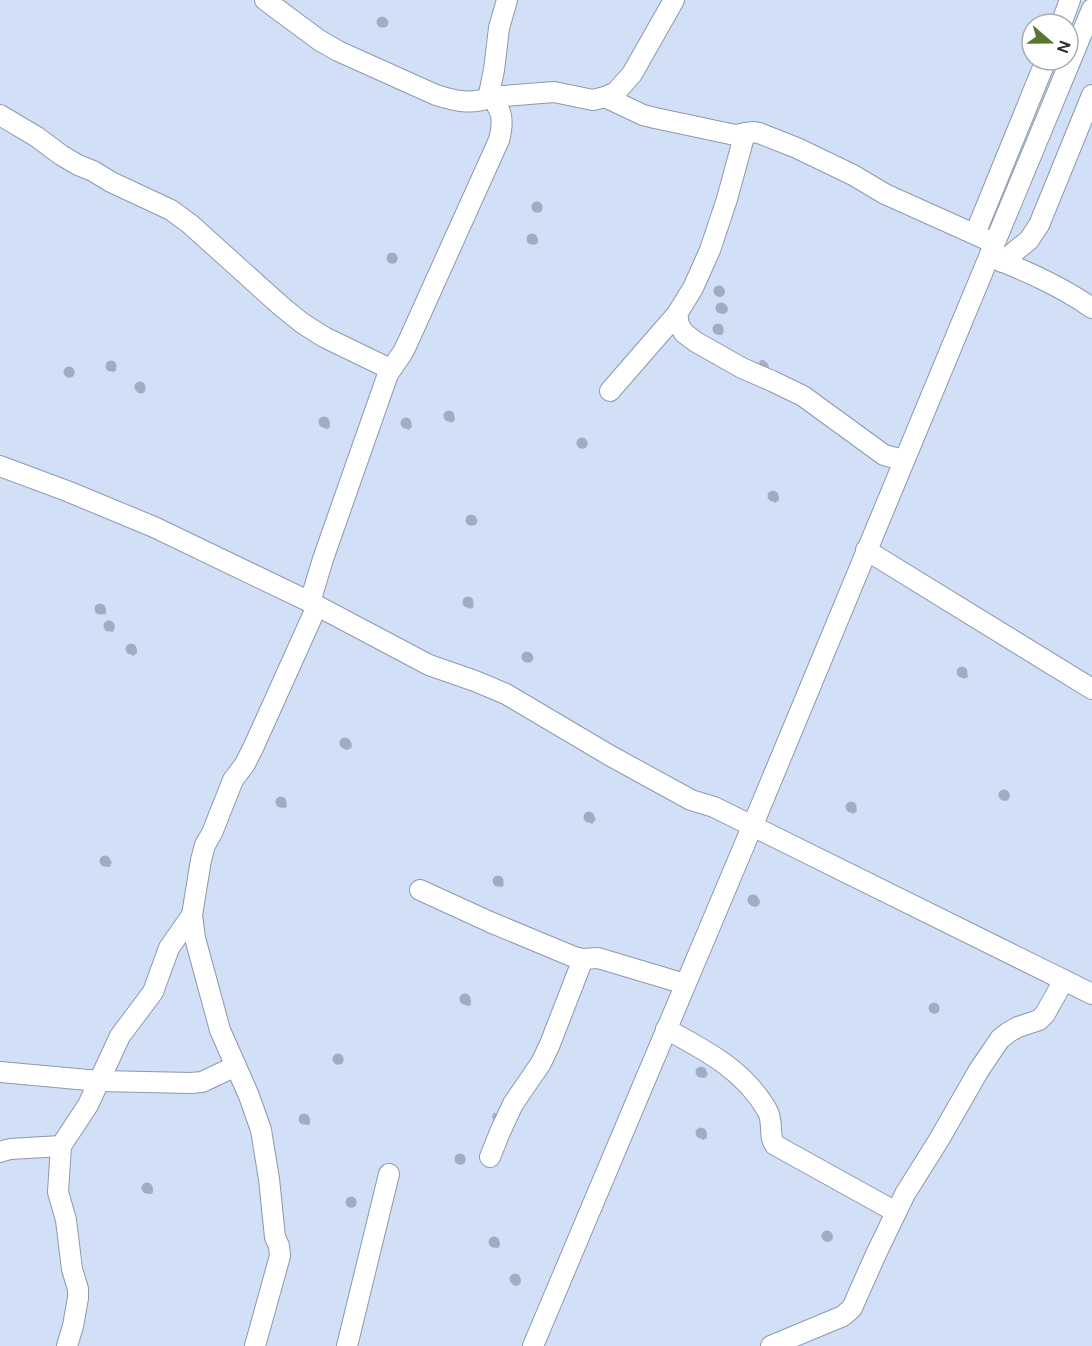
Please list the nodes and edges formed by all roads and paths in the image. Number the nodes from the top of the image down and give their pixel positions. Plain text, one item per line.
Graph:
1 (265, 0) edge
2 (507, 0) edge
3 (674, 0) edge
4 (1092, 9) edge
5 (1041, 72) edge
6 (1092, 95) edge
7 (491, 98) junction
8 (605, 98) junction
9 (0, 115) edge
10 (745, 133) junction
11 (975, 234) junction
12 (995, 254) junction
13 (1092, 308) edge
14 (676, 314) junction
15 (390, 369) junction
16 (610, 391) dead end
17 (903, 460) junction
18 (0, 466) edge
19 (866, 550) junction
20 (314, 604) junction
21 (1092, 689) edge
22 (752, 826) junction
23 (420, 890) dead end
24 (192, 915) junction
25 (584, 959) junction
26 (1064, 980) junction
27 (685, 984) junction
28 (1092, 994) edge
29 (666, 1029) junction
30 (236, 1066) junction
31 (0, 1072) edge
32 (99, 1081) junction
33 (61, 1146) junction
34 (0, 1152) edge
35 (490, 1157) dead end
36 (388, 1174) dead end
37 (896, 1212) junction
38 (67, 1346) edge
39 (255, 1346) edge
40 (347, 1346) edge
41 (533, 1346) edge
42 (771, 1346) edge

1 - 7 street
2 - 7 street
3 - 8 street
4 - 12 street
5 - 11 street
6 - 12 street
7 - 8 street
7 - 15 street
8 - 10 street
9 - 15 street
10 - 11 street
10 - 14 street
11 - 12 street
12 - 13 street
12 - 17 street
14 - 16 street
14 - 17 street
15 - 20 street
17 - 19 street
18 - 20 street
19 - 21 street
19 - 22 street
20 - 22 street
20 - 24 street
22 - 26 street
22 - 27 street
23 - 25 street
24 - 30 street
24 - 32 street
25 - 27 street
25 - 35 street
26 - 28 street
26 - 37 street
27 - 29 street
29 - 37 street
29 - 41 street
30 - 32 street
30 - 39 street
31 - 32 street
32 - 33 street
33 - 34 street
33 - 38 street
36 - 40 street
37 - 42 street

